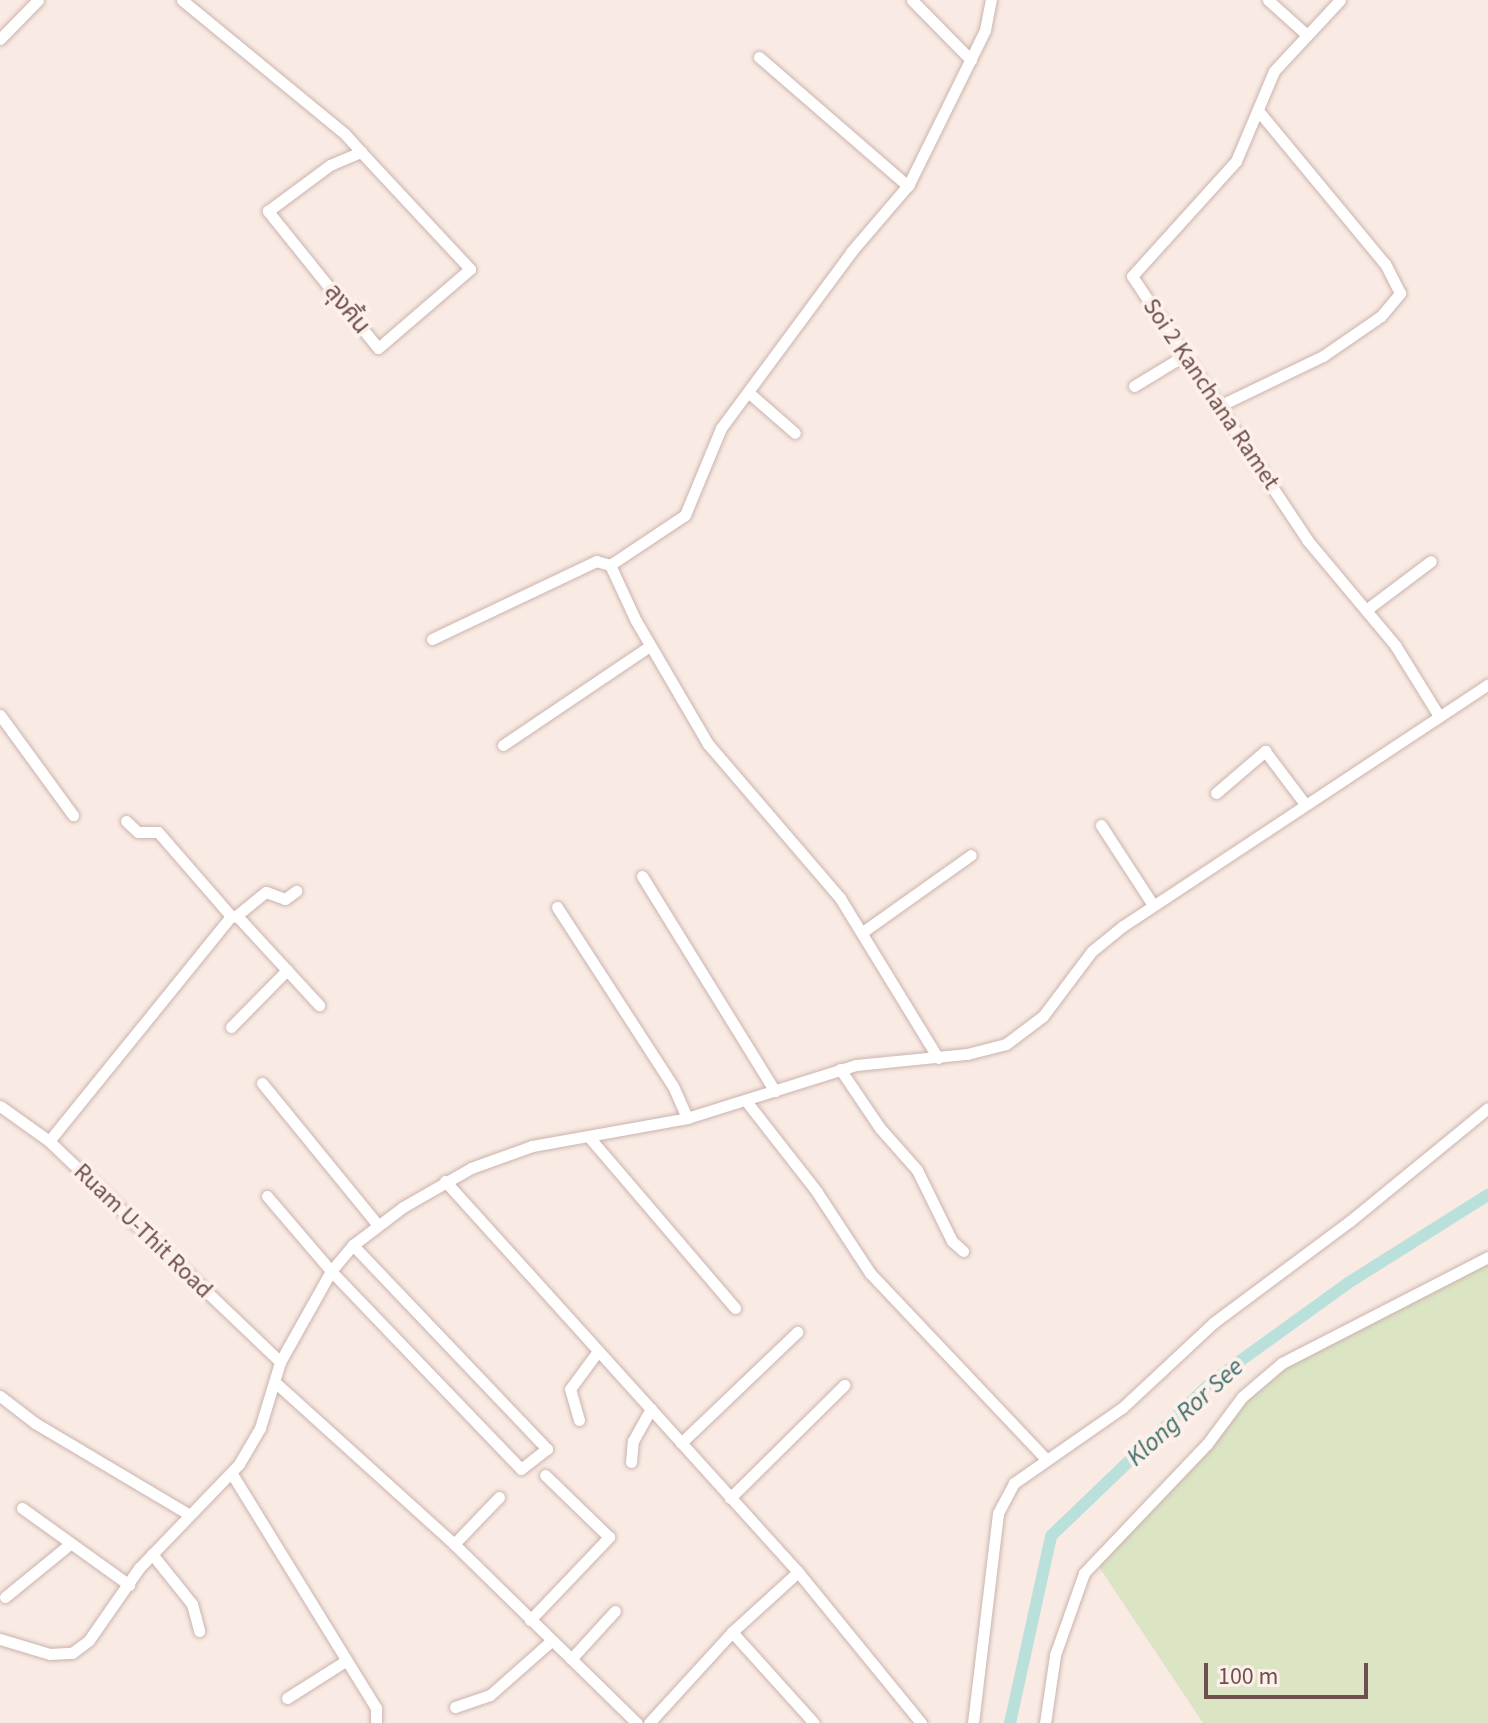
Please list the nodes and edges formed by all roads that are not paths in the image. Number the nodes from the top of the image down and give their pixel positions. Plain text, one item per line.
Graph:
1 (38, 0) edge
2 (182, 0) edge
3 (912, 0) edge
4 (991, 0) edge
5 (1268, 0) edge
6 (1340, 0) edge
7 (1307, 35) junction
8 (0, 39) edge
9 (759, 57) dead end
10 (971, 60) junction
11 (1260, 113) junction
12 (361, 152) junction
13 (908, 186) junction
14 (1185, 355) junction
15 (1134, 386) dead end
16 (748, 392) junction
17 (1219, 406) junction
18 (795, 433) dead end
19 (1431, 561) dead end
20 (610, 565) junction
21 (1366, 610) junction
22 (432, 639) dead end
23 (650, 646) junction
24 (1485, 686) edge
25 (1488, 701) edge
26 (0, 715) edge
27 (1439, 716) junction
28 (503, 745) dead end
29 (1216, 793) dead end
30 (1305, 804) junction
31 (73, 815) dead end
32 (126, 821) dead end
33 (1101, 825) dead end
34 (971, 855) dead end
35 (642, 876) dead end
36 (296, 891) dead end
37 (1153, 905) junction
38 (557, 907) dead end
39 (234, 916) junction
40 (864, 931) junction
41 (287, 970) junction
42 (319, 1005) dead end
43 (231, 1027) dead end
44 (938, 1058) junction
45 (840, 1069) junction
46 (262, 1083) dead end
47 (775, 1091) junction
48 (746, 1101) junction
49 (0, 1106) edge
50 (1488, 1108) edge
51 (687, 1118) junction
52 (589, 1137) junction
53 (49, 1141) junction
54 (445, 1181) junction
55 (267, 1196) dead end
56 (378, 1225) junction
57 (353, 1245) junction
58 (963, 1251) dead end
59 (1488, 1257) edge
60 (331, 1271) junction
61 (735, 1308) dead end
62 (797, 1332) dead end
63 (598, 1351) junction
64 (280, 1362) junction
65 (277, 1384) junction
66 (844, 1385) dead end
67 (0, 1396) edge
68 (651, 1409) junction
69 (579, 1420) dead end
70 (681, 1443) junction
71 (1045, 1458) junction
72 (631, 1462) dead end
73 (232, 1474) junction
74 (545, 1475) dead end
75 (499, 1497) dead end
76 (730, 1498) junction
77 (22, 1508) dead end
78 (188, 1514) junction
79 (71, 1543) junction
80 (454, 1544) junction
81 (152, 1554) junction
82 (798, 1572) junction
83 (129, 1585) junction
84 (2, 1599) edge
85 (615, 1611) dead end
86 (530, 1620) junction
87 (199, 1631) dead end
88 (732, 1632) junction
89 (0, 1639) edge
90 (551, 1641) junction
91 (571, 1659) junction
92 (344, 1662) junction
93 (287, 1698) dead end
94 (455, 1707) dead end
95 (376, 1723) edge
96 (637, 1723) edge
97 (649, 1723) edge
98 (814, 1723) edge
99 (921, 1723) edge
100 (973, 1723) edge
101 (1045, 1723) edge

1 - 8 street
2 - 12 street, ลุงคิ้น
3 - 10 street
4 - 10 street
5 - 7 street
6 - 7 street, Soi 2 Kanchana Ramet
7 - 11 street, Soi 2 Kanchana Ramet
9 - 13 street
10 - 13 street
11 - 14 street, Soi 2 Kanchana Ramet
11 - 17 street
12 - 12 street, ลุงคิ้น
13 - 16 street
14 - 15 street
14 - 17 street, Soi 2 Kanchana Ramet
16 - 18 street
16 - 20 street
17 - 21 street, Soi 2 Kanchana Ramet
19 - 21 street
20 - 22 street
20 - 23 street
21 - 27 street, Soi 2 Kanchana Ramet
23 - 28 street
23 - 40 street
24 - 25 street
24 - 27 street
26 - 31 street
27 - 30 street
29 - 30 street
30 - 37 street
32 - 39 street
33 - 37 street
34 - 40 street
35 - 47 street
36 - 39 street
37 - 44 street
38 - 51 street
39 - 41 street
39 - 53 street
40 - 44 street
41 - 42 street
41 - 43 street
44 - 45 street
45 - 47 street
45 - 58 street
46 - 56 street
47 - 48 street
48 - 51 street
48 - 71 street
49 - 53 street, Ruam U-Thit Road
50 - 71 street
51 - 52 street
52 - 54 street
52 - 61 street
53 - 64 street, Ruam U-Thit Road
54 - 56 street
54 - 63 street
55 - 60 street
56 - 57 street
57 - 60 street
57 - 60 street
59 - 101 street
60 - 64 street
62 - 70 street
63 - 68 street
63 - 69 street
64 - 65 street
65 - 73 street
65 - 80 street
66 - 76 street
67 - 78 street
68 - 70 street
68 - 72 street
70 - 76 street
71 - 100 street
73 - 78 street
73 - 92 street
74 - 86 street
75 - 80 street
76 - 82 street
77 - 79 street
78 - 81 street
79 - 83 street
79 - 84 street
80 - 86 street
81 - 83 street
81 - 87 street
82 - 88 street
82 - 99 street
83 - 89 street
85 - 91 street
86 - 90 street
88 - 97 street
88 - 98 street
90 - 91 street
90 - 94 street
91 - 96 street
92 - 93 street
92 - 95 street

